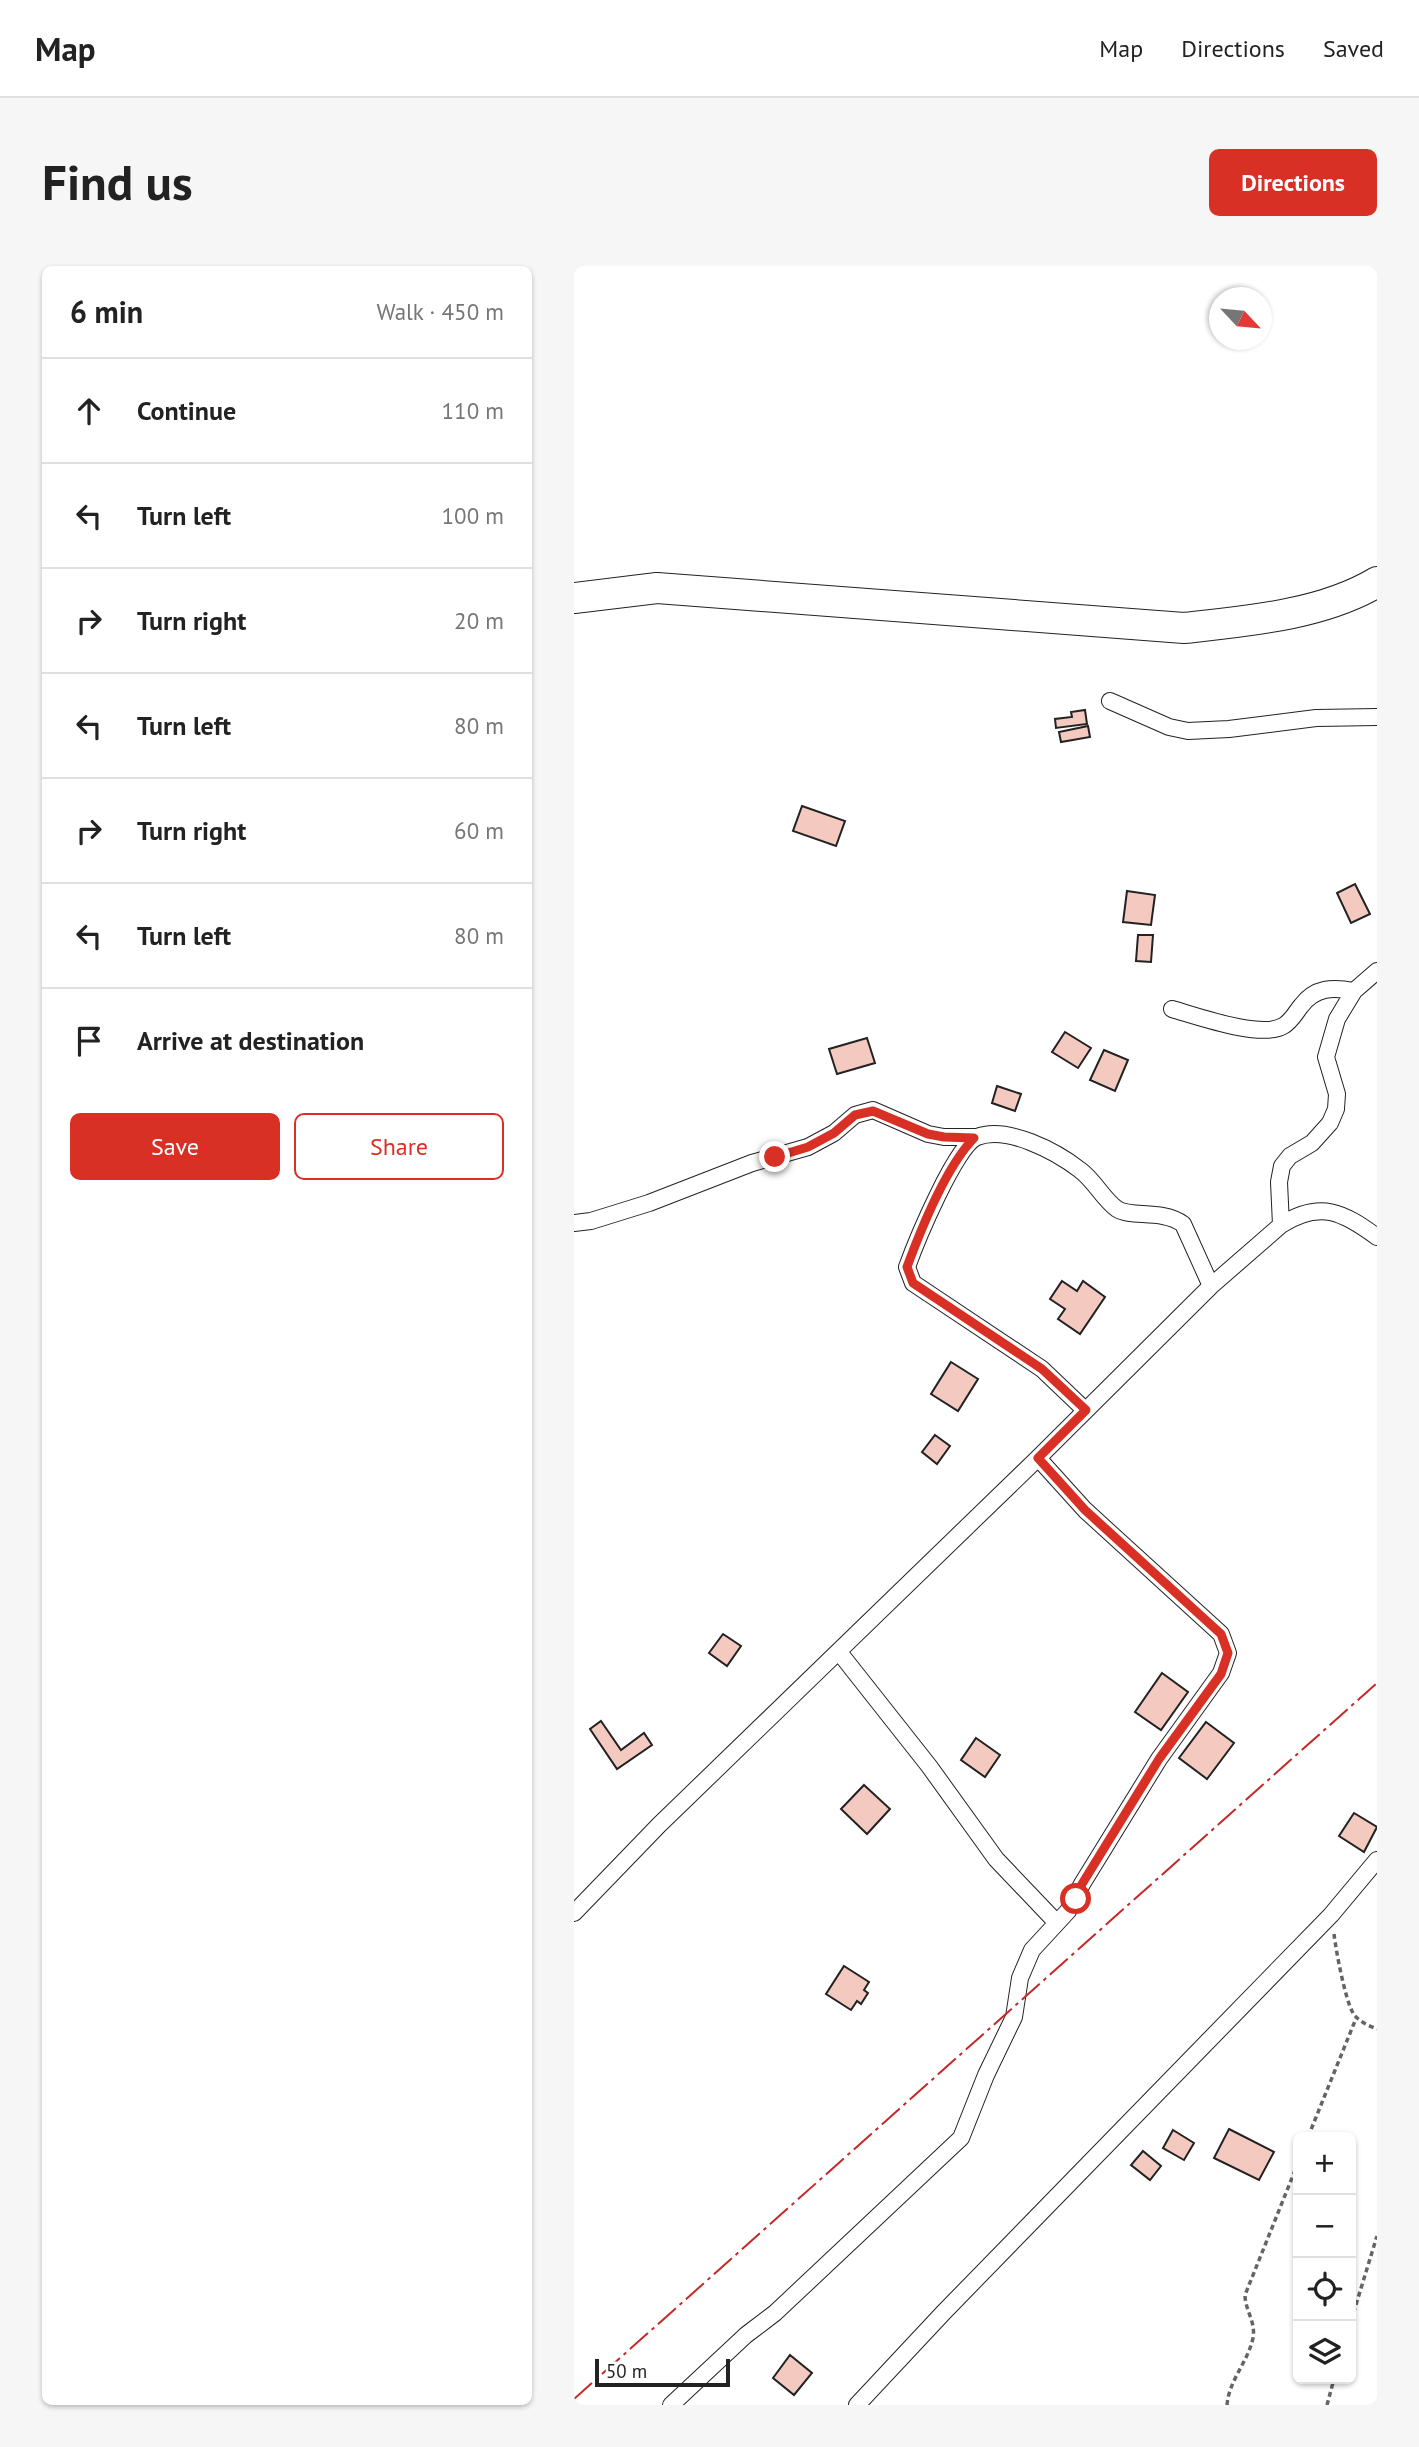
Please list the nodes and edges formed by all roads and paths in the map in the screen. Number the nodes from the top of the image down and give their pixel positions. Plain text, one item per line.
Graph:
1 (1377, 582) edge
2 (574, 598) edge
3 (1110, 701) dead end
4 (1377, 717) edge
5 (1377, 971) edge
6 (1354, 991) junction
7 (1172, 1009) dead end
8 (974, 1138) junction
9 (574, 1223) edge
10 (1281, 1225) junction
11 (1377, 1237) edge
12 (1211, 1286) junction
13 (1086, 1410) junction
14 (1038, 1458) junction
15 (839, 1652) junction
16 (1377, 1860) edge
17 (574, 1913) edge
18 (1331, 1915) junction
19 (1056, 1922) junction
20 (1357, 2016) junction
21 (1377, 2029) edge
22 (1310, 2132) edge
23 (1293, 2175) edge
24 (1377, 2236) edge
25 (1356, 2305) edge
26 (1333, 2384) edge
27 (671, 2405) edge
28 (857, 2405) edge
29 (1227, 2405) edge
30 (1327, 2405) edge

1 - 2 highway
3 - 4 street
5 - 6 street
6 - 7 street
6 - 10 street
8 - 9 street
8 - 12 street
8 - 13 street
10 - 11 street
10 - 12 street
12 - 13 street
13 - 14 street
14 - 15 street
14 - 19 street
15 - 17 street
15 - 19 street
16 - 18 street
18 - 20 path
18 - 28 street
19 - 27 street
20 - 21 path
20 - 22 path
23 - 29 path
24 - 25 path
26 - 30 path

